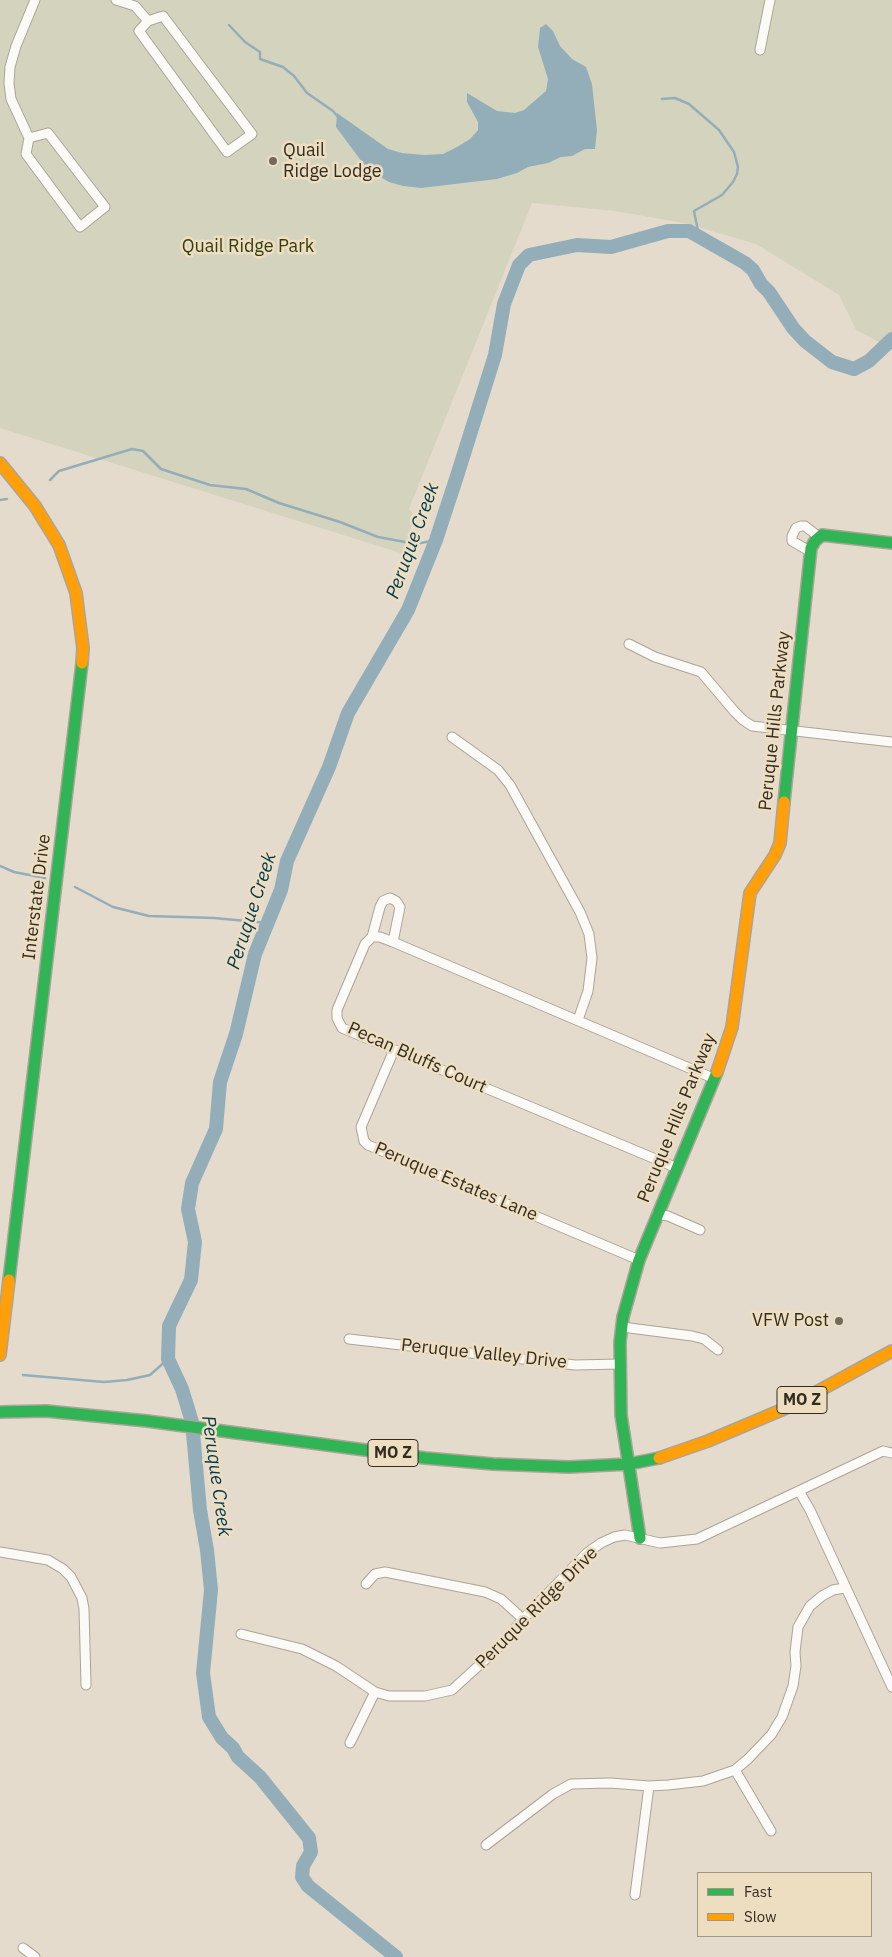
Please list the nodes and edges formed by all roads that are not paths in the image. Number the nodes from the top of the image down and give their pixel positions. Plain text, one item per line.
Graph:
1 (35, 0) edge
2 (116, 0) edge
3 (770, 0) edge
4 (148, 21) junction
5 (760, 50) dead end
6 (29, 138) junction
7 (0, 463) edge
8 (892, 543) edge
9 (629, 644) dead end
10 (792, 731) junction
11 (452, 737) dead end
12 (892, 742) edge
13 (372, 938) junction
14 (393, 942) junction
15 (578, 1020) junction
16 (394, 1050) junction
17 (716, 1078) junction
18 (677, 1168) junction
19 (656, 1214) junction
20 (700, 1230) dead end
21 (639, 1260) junction
22 (622, 1327) junction
23 (349, 1339) dead end
24 (718, 1350) dead end
25 (892, 1351) edge
26 (0, 1355) edge
27 (620, 1364) junction
28 (0, 1412) edge
29 (892, 1454) edge
30 (629, 1464) junction
31 (799, 1491) junction
32 (640, 1538) junction
33 (0, 1552) edge
34 (366, 1584) dead end
35 (844, 1588) junction
36 (523, 1619) junction
37 (241, 1634) dead end
38 (86, 1685) dead end
39 (892, 1687) edge
40 (375, 1692) junction
41 (350, 1743) dead end
42 (735, 1770) junction
43 (649, 1786) junction
44 (771, 1831) dead end
45 (486, 1845) dead end
46 (635, 1895) dead end
47 (22, 1948) dead end
48 (35, 1957) edge

1 - 6 street
2 - 4 street
3 - 5 street
4 - 4 street
6 - 6 street
7 - 26 main road, Interstate Drive
8 - 10 main road, Peruque Hills Parkway
9 - 10 street
10 - 12 street
10 - 17 main road, Peruque Hills Parkway
11 - 15 street
13 - 14 street
13 - 14 street, Pecan Bluffs Court
13 - 16 street, Pecan Bluffs Court
14 - 15 street
15 - 17 street
16 - 18 street, Pecan Bluffs Court
16 - 21 street, Peruque Estates Lane
17 - 18 main road, Peruque Hills Parkway
18 - 19 main road, Peruque Hills Parkway
19 - 20 street
19 - 21 main road, Peruque Hills Parkway
21 - 22 main road, Peruque Hills Parkway
22 - 24 street
22 - 27 main road, Peruque Hills Parkway
23 - 27 street, Peruque Valley Drive
25 - 30 main road, MO Z
27 - 30 main road, Peruque Hills Parkway
28 - 30 main road, MO Z
29 - 31 street, Peruque Ridge Drive
30 - 32 main road, Peruque Hills Parkway
31 - 32 street, Peruque Ridge Drive
31 - 35 street
32 - 36 street, Peruque Ridge Drive
33 - 38 street
34 - 36 street
35 - 39 street
35 - 42 street
36 - 40 street, Peruque Ridge Drive
37 - 40 street, Peruque Ridge Drive
40 - 41 street
42 - 43 street
42 - 44 street
43 - 45 street
43 - 46 street
47 - 48 street

